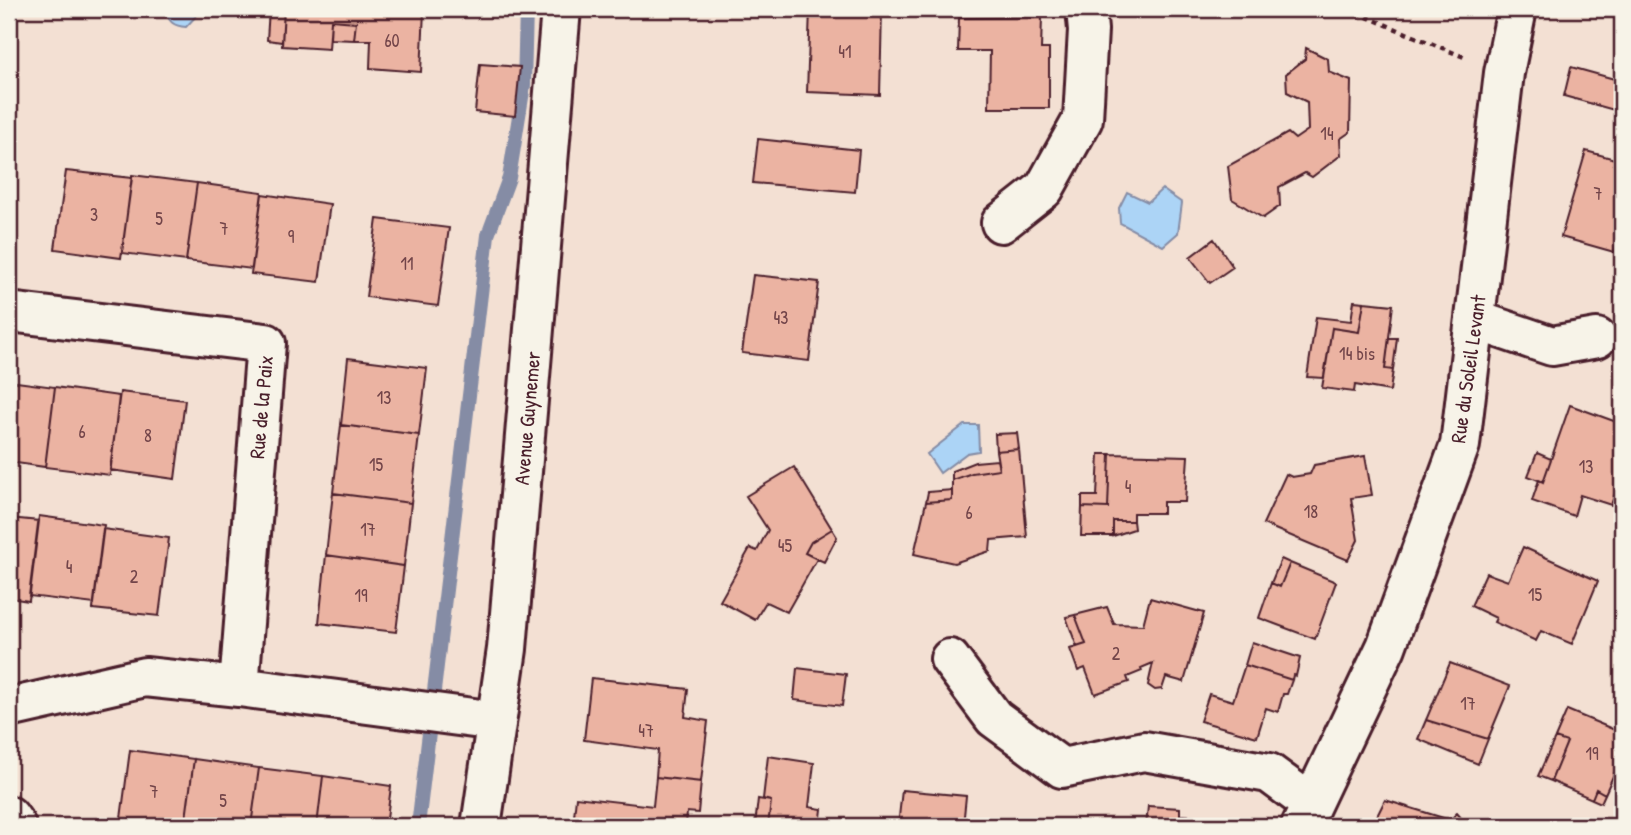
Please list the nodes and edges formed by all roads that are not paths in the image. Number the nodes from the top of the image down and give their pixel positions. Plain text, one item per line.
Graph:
1 (561, 9) edge
2 (1087, 9) edge
3 (1517, 9) edge
4 (1001, 223) dead end
5 (9, 312) edge
6 (1475, 320) junction
7 (1597, 338) dead end
8 (950, 659) dead end
9 (239, 687) junction
10 (9, 708) edge
11 (496, 722) junction
12 (1306, 815) edge
13 (9, 817) edge
14 (16, 826) edge
15 (481, 826) edge

1 - 11 street, Avenue Guynemer
2 - 4 street
3 - 6 street, Rue du Soleil Levant
5 - 9 street, Rue de la Paix
6 - 7 street
6 - 12 street, Rue du Soleil Levant
8 - 12 street
9 - 10 street
9 - 11 street
11 - 15 street, Avenue Guynemer
13 - 14 street

